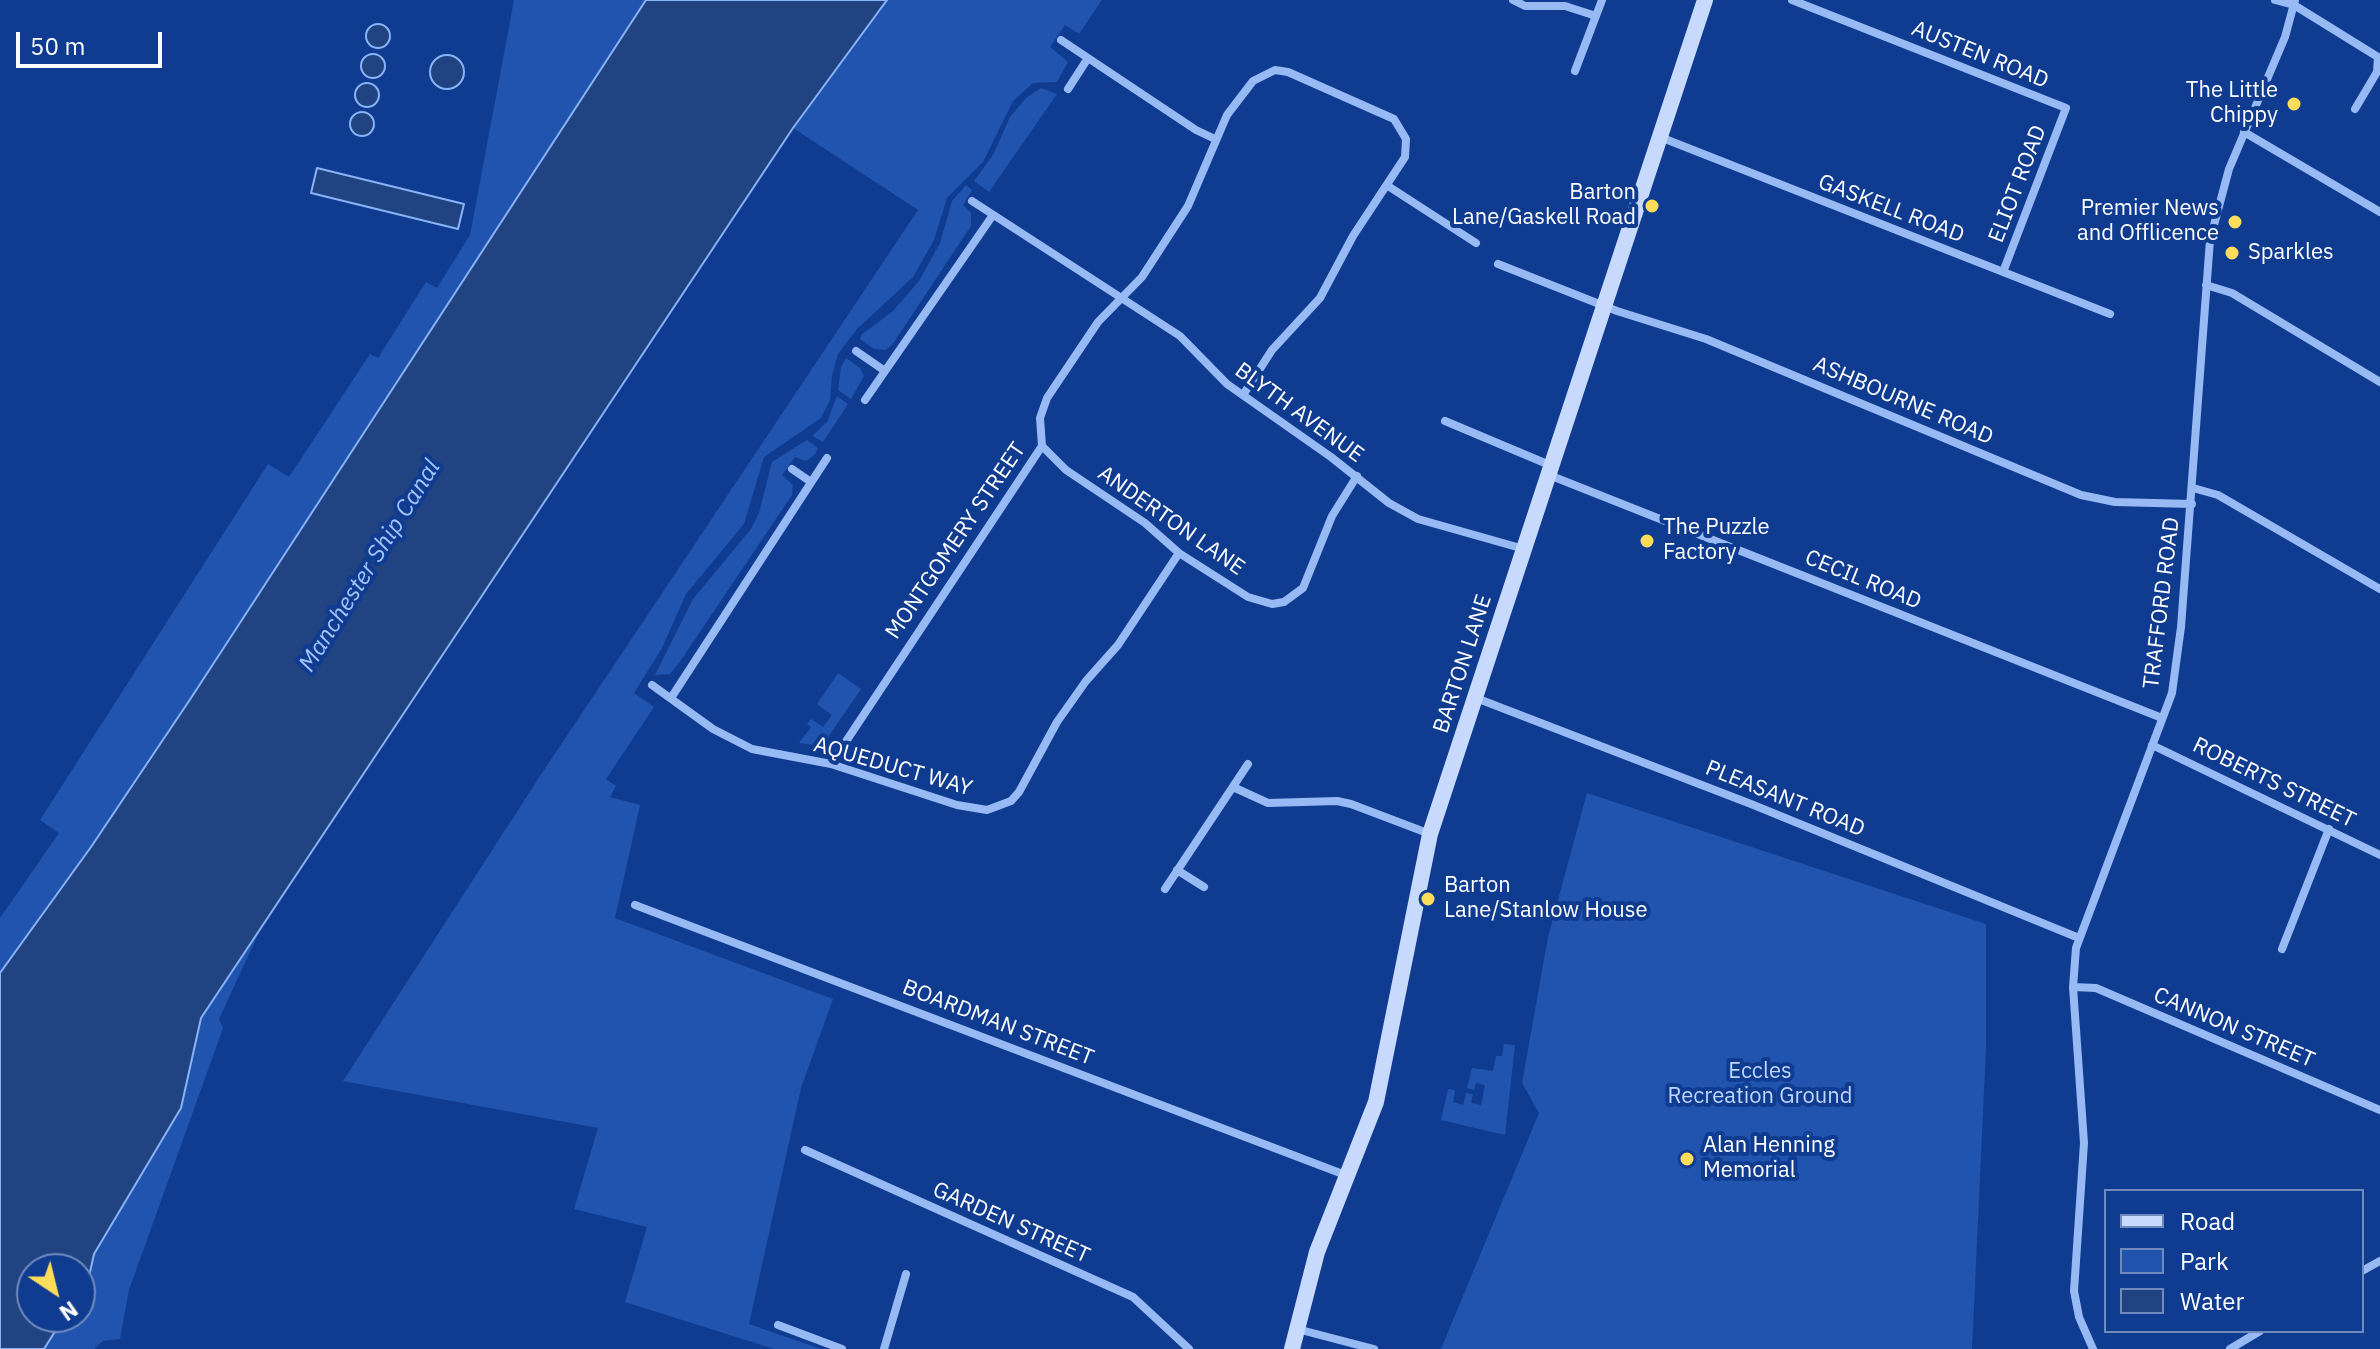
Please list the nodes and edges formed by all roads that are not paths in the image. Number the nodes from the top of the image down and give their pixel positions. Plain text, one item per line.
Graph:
1 (1513, 0) edge
2 (1602, 0) edge
3 (1705, 0) edge
4 (1792, 0) edge
5 (2275, 0) edge
6 (2294, 2) edge
7 (1596, 16) junction
8 (1061, 40) dead end
9 (1088, 58) junction
10 (1575, 71) dead end
11 (1068, 89) dead end
12 (2066, 108) joint
13 (2355, 109) dead end
14 (2244, 132) junction
15 (1660, 137) junction
16 (1215, 139) junction
17 (1388, 186) junction
18 (972, 201) dead end
19 (2380, 212) edge
20 (993, 215) junction
21 (1476, 243) dead end
22 (1498, 264) dead end
23 (2003, 272) junction
24 (2206, 285) junction
25 (1123, 297) junction
26 (1606, 305) junction
27 (2110, 314) dead end
28 (856, 351) dead end
29 (885, 371) junction
30 (2380, 382) edge
31 (1243, 395) junction
32 (865, 400) dead end
33 (1445, 421) dead end
34 (1042, 446) junction
35 (827, 458) dead end
36 (792, 469) dead end
37 (1551, 471) junction
38 (1357, 476) junction
39 (811, 482) junction
40 (2193, 488) junction
41 (2192, 504) junction
42 (1524, 549) junction
43 (1179, 553) junction
44 (2380, 589) edge
45 (652, 685) dead end
46 (671, 698) junction
47 (1476, 698) junction
48 (2162, 718) junction
49 (2152, 745) junction
50 (831, 764) junction
51 (1248, 764) dead end
52 (1233, 787) junction
53 (2329, 829) junction
54 (1430, 834) junction
55 (2380, 855) edge
56 (1177, 870) junction
57 (1204, 887) dead end
58 (1165, 889) dead end
59 (635, 905) dead end
60 (2079, 938) junction
61 (2282, 949) dead end
62 (2073, 987) junction
63 (2380, 1110) edge
64 (805, 1150) dead end
65 (1348, 1176) junction
66 (906, 1274) dead end
67 (778, 1325) dead end
68 (1296, 1329) junction
69 (2257, 1333) edge
70 (842, 1349) edge
71 (884, 1349) edge
72 (1189, 1349) edge
73 (1292, 1349) edge
74 (1374, 1349) edge
75 (2093, 1349) edge
76 (2230, 1349) edge

1 - 7 street
2 - 7 street
3 - 15 main road, BARTON LANE
4 - 12 street, AUSTEN ROAD
5 - 6 street
6 - 13 street
6 - 14 street, TRAFFORD ROAD
7 - 10 street
8 - 9 street
9 - 11 street
9 - 16 street
12 - 23 street, ELIOT ROAD
14 - 19 street
14 - 24 street, TRAFFORD ROAD
15 - 23 street, GASKELL ROAD
15 - 26 main road, BARTON LANE
16 - 17 street, MONTGOMERY STREET
16 - 25 street, MONTGOMERY STREET
17 - 21 street
17 - 31 street, MONTGOMERY STREET
18 - 20 street, BLYTH AVENUE
20 - 25 street, BLYTH AVENUE
20 - 29 street
22 - 26 street, ASHBOURNE ROAD
23 - 27 street, GASKELL ROAD
24 - 30 street
24 - 40 street, TRAFFORD ROAD
25 - 31 street, BLYTH AVENUE
25 - 34 street, MONTGOMERY STREET
26 - 37 main road, BARTON LANE
26 - 41 street, ASHBOURNE ROAD
28 - 29 street
29 - 32 street
31 - 38 street, BLYTH AVENUE
33 - 37 street, CECIL ROAD
34 - 43 street, ANDERTON LANE
34 - 50 street, MONTGOMERY STREET
35 - 39 street
36 - 39 street
37 - 42 main road, BARTON LANE
37 - 48 street, CECIL ROAD
38 - 42 street, BLYTH AVENUE
38 - 43 street, ANDERTON LANE
39 - 46 street
40 - 41 street, TRAFFORD ROAD
40 - 44 street
41 - 48 street, TRAFFORD ROAD
42 - 47 main road, BARTON LANE
43 - 50 street, AQUEDUCT WAY
45 - 46 street, AQUEDUCT WAY
46 - 50 street, AQUEDUCT WAY
47 - 54 main road, BARTON LANE
47 - 60 street, PLEASANT ROAD
48 - 49 street, TRAFFORD ROAD
49 - 53 street, ROBERTS STREET
49 - 60 street, TRAFFORD ROAD
51 - 52 street
52 - 54 street
52 - 56 street
53 - 55 street, ROBERTS STREET
53 - 61 street
54 - 65 main road, BARTON LANE
56 - 57 street
56 - 58 street
59 - 65 street, BOARDMAN STREET
60 - 62 street, TRAFFORD ROAD
62 - 63 street, CANNON STREET
62 - 75 street, TRAFFORD ROAD
64 - 72 street, GARDEN STREET
65 - 68 main road, BARTON LANE
66 - 71 street
67 - 70 street
68 - 73 main road, BARTON LANE
68 - 74 street
69 - 76 street

